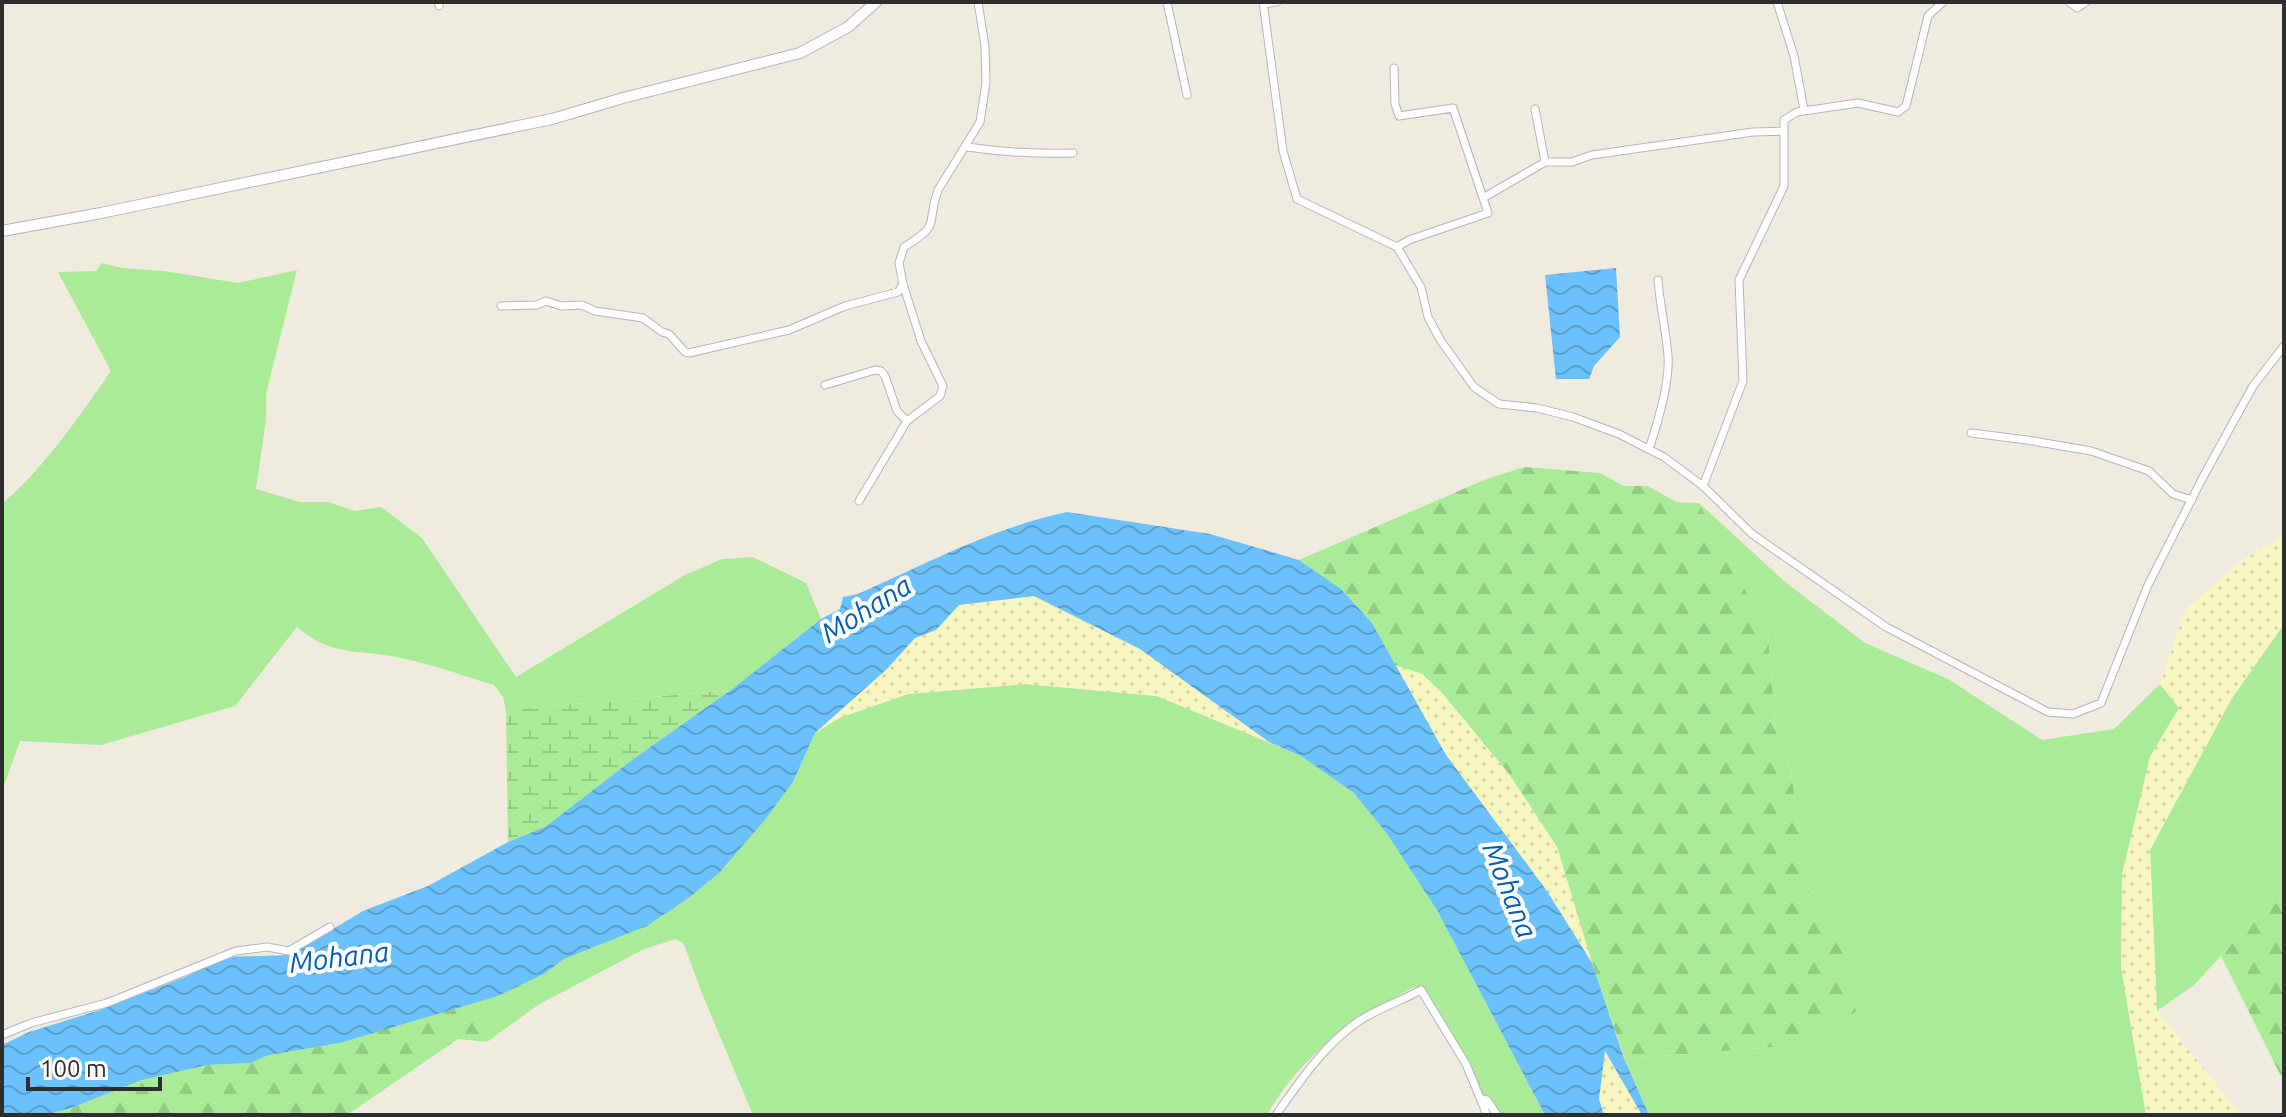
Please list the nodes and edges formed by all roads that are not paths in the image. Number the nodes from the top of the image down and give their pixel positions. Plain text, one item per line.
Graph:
1 (876, 2) edge
2 (978, 2) edge
3 (1167, 2) edge
4 (1277, 2) edge
5 (1777, 2) edge
6 (1943, 2) edge
7 (2069, 2) edge
8 (2086, 2) edge
9 (1263, 3) edge
10 (1394, 68) dead end
11 (1187, 95) dead end
12 (1535, 109) dead end
13 (1804, 110) junction
14 (1784, 131) junction
15 (967, 147) junction
16 (1073, 153) dead end
17 (1545, 162) junction
18 (1483, 198) junction
19 (2, 231) edge
20 (1397, 247) junction
21 (1658, 280) dead end
22 (903, 284) junction
23 (501, 306) dead end
24 (2284, 346) edge
25 (825, 385) dead end
26 (907, 421) junction
27 (1971, 433) dead end
28 (1649, 449) junction
29 (1703, 486) junction
30 (2192, 500) junction
31 (859, 501) dead end
32 (330, 927) dead end
33 (2, 1035) edge
34 (1482, 1099) junction
35 (1276, 1115) edge
36 (1487, 1115) edge
37 (1497, 1115) edge

1 - 19 main road
2 - 15 street
3 - 11 street
4 - 9 street
5 - 13 street
6 - 13 street
7 - 8 street
9 - 20 street
10 - 18 street
12 - 17 street
13 - 14 street
14 - 17 street
14 - 29 street
15 - 16 street
15 - 22 street
17 - 18 street
18 - 20 street
20 - 28 street
21 - 28 street
22 - 23 street
22 - 26 street
24 - 30 street
25 - 26 street
26 - 31 street
27 - 30 street
28 - 29 street
29 - 30 street
32 - 33 street
34 - 35 street
34 - 36 street
34 - 37 street

